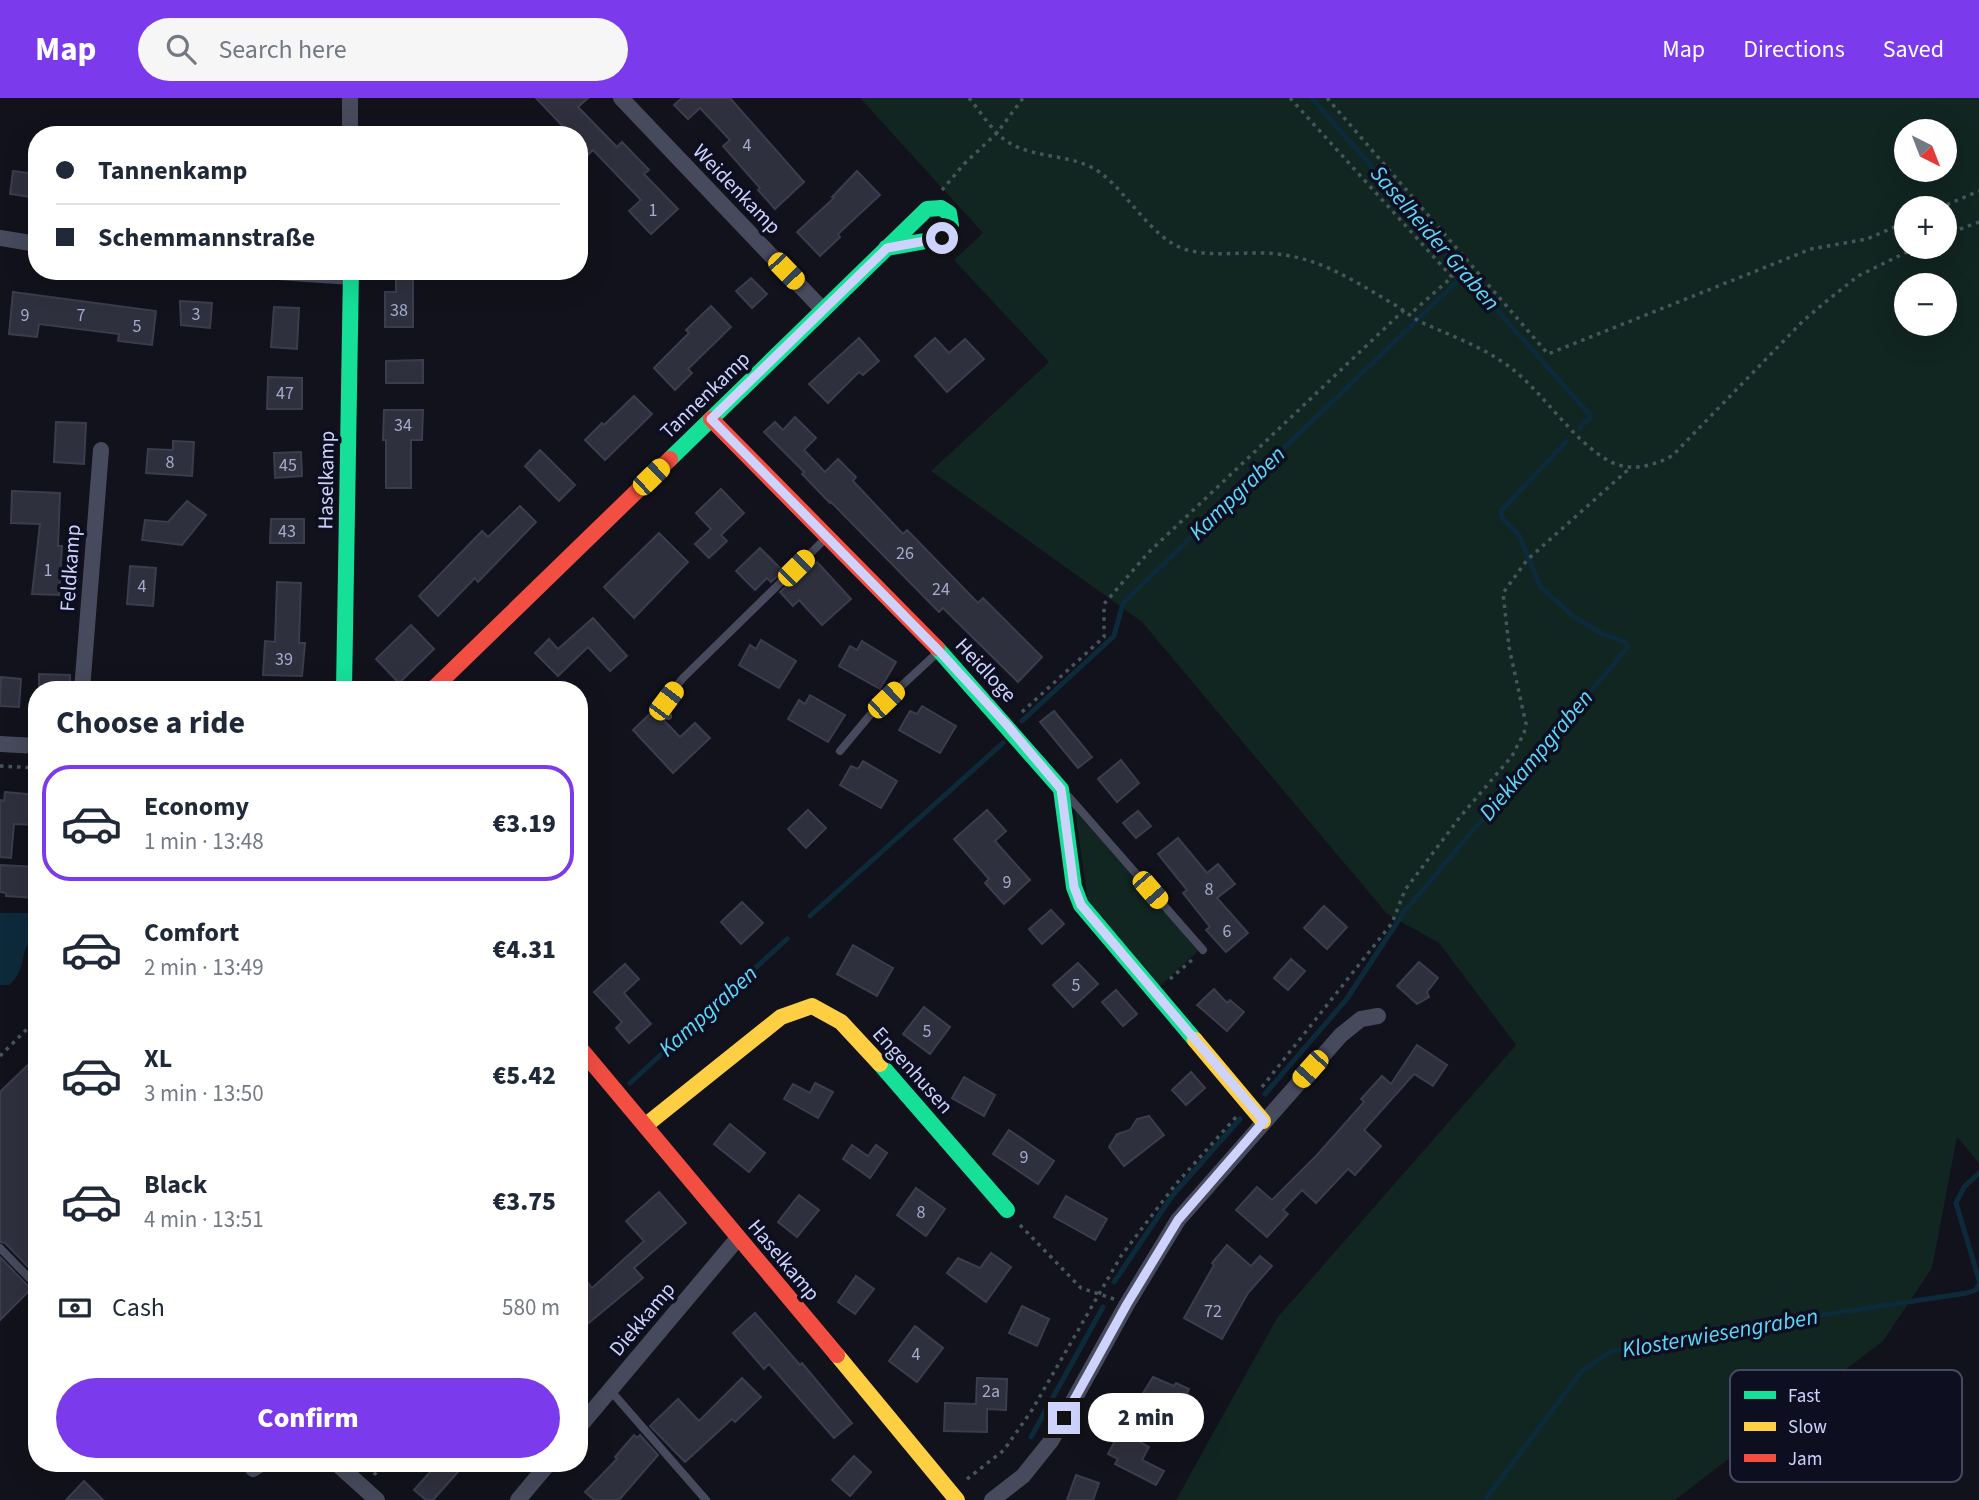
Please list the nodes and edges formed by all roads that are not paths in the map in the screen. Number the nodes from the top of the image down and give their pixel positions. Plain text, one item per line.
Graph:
1 (349, 98) edge
2 (621, 98) edge
3 (350, 126) edge
4 (0, 238) edge
5 (28, 243) edge
6 (887, 248) junction
7 (351, 280) edge
8 (823, 310) junction
9 (711, 419) junction
10 (101, 450) dead end
11 (826, 538) junction
12 (940, 652) junction
13 (83, 681) edge
14 (344, 681) edge
15 (441, 681) edge
16 (667, 716) dead end
17 (0, 744) edge
18 (28, 746) edge
19 (839, 751) dead end
20 (1061, 789) junction
21 (1203, 950) road end
22 (1378, 1016) dead end
23 (588, 1057) edge
24 (1264, 1121) junction
25 (646, 1125) junction
26 (1007, 1210) road end
27 (738, 1238) junction
28 (0, 1248) edge
29 (28, 1277) edge
30 (610, 1390) junction
31 (588, 1416) edge
32 (346, 1472) edge
33 (541, 1472) edge
34 (954, 1496) edge
35 (377, 1500) edge
36 (518, 1500) edge
37 (706, 1500) edge
38 (992, 1500) edge

1 - 3 street
2 - 8 street, Weidenkamp
4 - 5 street
6 - 6 street, Tannenkamp
6 - 8 street, Tannenkamp
7 - 14 street, Haselkamp
8 - 9 street, Tannenkamp
9 - 11 street, Heidloge
9 - 15 street, Tannenkamp
10 - 13 street, Feldkamp
11 - 12 street, Heidloge
11 - 16 lane
12 - 19 lane
12 - 20 street, Heidloge
17 - 18 street
20 - 21 lane
20 - 24 street
22 - 24 street
23 - 25 street, Haselkamp
24 - 38 street
25 - 26 street, Engenhusen
25 - 27 street, Haselkamp
27 - 30 street, Diekkamp
27 - 34 street, Haselkamp
28 - 29 lane
30 - 31 street, Diekkamp
30 - 37 lane
32 - 35 street
33 - 36 street

